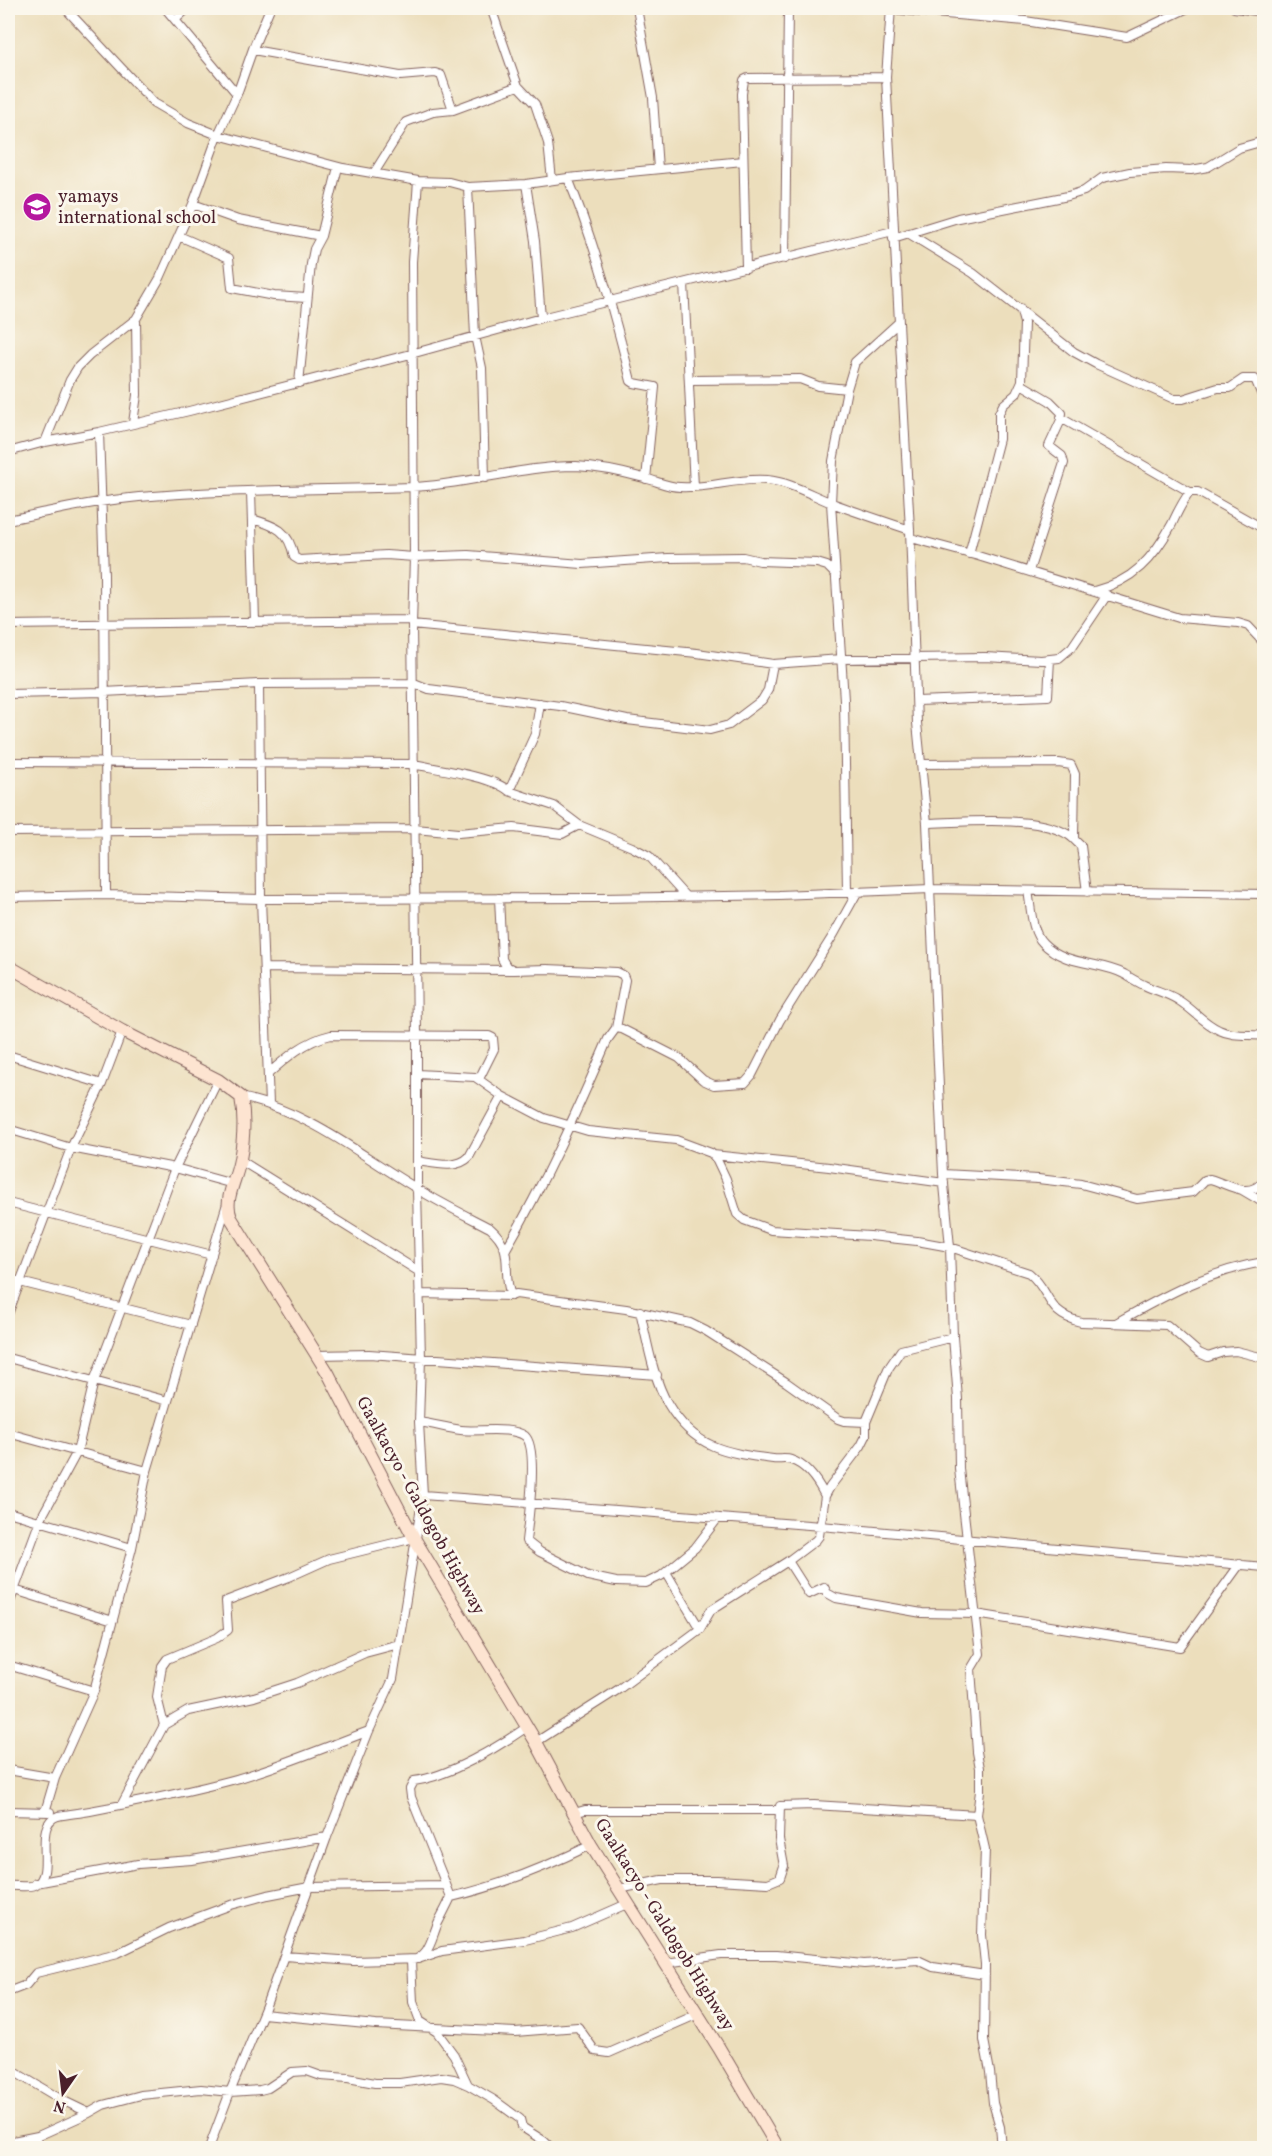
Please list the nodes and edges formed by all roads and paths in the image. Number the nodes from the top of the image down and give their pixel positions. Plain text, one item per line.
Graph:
1 (65, 8) edge
2 (165, 8) edge
3 (188, 8) edge
4 (270, 8) edge
5 (491, 8) edge
6 (637, 8) edge
7 (788, 8) edge
8 (878, 8) edge
9 (891, 8) edge
10 (1188, 8) edge
11 (1234, 8) edge
12 (1264, 12) edge
13 (176, 20) junction
14 (253, 50) junction
15 (886, 77) junction
16 (788, 79) junction
17 (518, 86) junction
18 (237, 94) junction
19 (453, 110) junction
20 (218, 135) junction
21 (1264, 141) edge
22 (743, 161) junction
23 (338, 167) junction
24 (658, 169) junction
25 (374, 173) junction
26 (568, 178) junction
27 (552, 180) junction
28 (418, 181) junction
29 (526, 184) junction
30 (468, 187) junction
31 (193, 204) junction
32 (908, 233) junction
33 (893, 234) junction
34 (179, 236) junction
35 (321, 236) junction
36 (785, 259) junction
37 (746, 268) junction
38 (684, 284) junction
39 (307, 298) junction
40 (610, 301) junction
41 (1020, 308) junction
42 (541, 318) junction
43 (136, 319) junction
44 (898, 323) junction
45 (475, 336) junction
46 (411, 354) junction
47 (690, 380) junction
48 (299, 383) junction
49 (1021, 384) junction
50 (847, 389) junction
51 (1264, 400) edge
52 (1061, 418) junction
53 (133, 423) junction
54 (99, 432) junction
55 (45, 442) junction
56 (8, 452) edge
57 (485, 478) junction
58 (646, 478) junction
59 (414, 487) junction
60 (694, 487) junction
61 (251, 492) junction
62 (1190, 492) junction
63 (102, 501) junction
64 (831, 503) junction
65 (8, 518) edge
66 (252, 519) junction
67 (1264, 529) edge
68 (911, 534) junction
69 (969, 554) junction
70 (414, 557) junction
71 (1029, 572) junction
72 (836, 575) junction
73 (1094, 591) junction
74 (1107, 596) junction
75 (255, 622) junction
76 (412, 622) junction
77 (8, 625) edge
78 (104, 625) junction
79 (1264, 643) edge
80 (915, 658) junction
81 (841, 659) junction
82 (1050, 659) junction
83 (773, 664) junction
84 (414, 683) junction
85 (259, 684) junction
86 (104, 692) junction
87 (8, 694) edge
88 (917, 701) junction
89 (540, 703) junction
90 (8, 762) edge
91 (260, 763) junction
92 (104, 764) junction
93 (413, 764) junction
94 (921, 764) junction
95 (509, 791) junction
96 (927, 823) junction
97 (579, 825) junction
98 (415, 829) junction
99 (104, 830) junction
100 (261, 830) junction
101 (8, 832) edge
102 (1074, 839) junction
103 (931, 889) junction
104 (847, 891) junction
105 (858, 891) junction
106 (1028, 891) junction
107 (1087, 891) junction
108 (1264, 894) edge
109 (106, 896) junction
110 (8, 897) edge
111 (686, 897) junction
112 (415, 898) junction
113 (499, 898) junction
114 (261, 899) junction
115 (8, 966) edge
116 (264, 968) junction
117 (416, 969) junction
118 (514, 970) junction
119 (616, 1028) junction
120 (122, 1031) junction
121 (417, 1035) junction
122 (1264, 1036) edge
123 (8, 1055) edge
124 (268, 1074) junction
125 (417, 1074) junction
126 (479, 1079) junction
127 (218, 1080) junction
128 (102, 1084) junction
129 (502, 1096) junction
130 (241, 1097) junction
131 (269, 1104) junction
132 (571, 1126) junction
133 (8, 1129) edge
134 (71, 1148) junction
135 (713, 1155) junction
136 (240, 1160) junction
137 (417, 1161) junction
138 (175, 1168) junction
139 (944, 1178) junction
140 (1264, 1181) edge
141 (233, 1184) junction
142 (417, 1189) junction
143 (1242, 1190) junction
144 (8, 1203) edge
145 (1264, 1203) edge
146 (46, 1212) junction
147 (148, 1239) junction
148 (950, 1247) junction
149 (506, 1249) junction
150 (212, 1255) junction
151 (1264, 1262) edge
152 (418, 1271) junction
153 (8, 1279) edge
154 (20, 1282) junction
155 (419, 1294) junction
156 (511, 1296) junction
157 (122, 1308) junction
158 (640, 1311) junction
159 (8, 1314) edge
160 (1114, 1324) junction
161 (191, 1325) junction
162 (953, 1336) junction
163 (316, 1355) junction
164 (8, 1358) edge
165 (422, 1358) junction
166 (1264, 1358) edge
167 (657, 1375) junction
168 (94, 1381) junction
169 (168, 1401) junction
170 (419, 1422) junction
171 (867, 1422) junction
172 (8, 1433) edge
173 (77, 1452) junction
174 (147, 1470) junction
175 (423, 1496) junction
176 (825, 1496) junction
177 (530, 1504) junction
178 (8, 1512) edge
179 (717, 1518) junction
180 (40, 1520) junction
181 (821, 1526) junction
182 (414, 1538) junction
183 (967, 1540) junction
184 (132, 1548) junction
185 (788, 1560) junction
186 (1240, 1564) junction
187 (1264, 1567) edge
188 (666, 1572) junction
189 (11, 1589) edge
190 (8, 1607) edge
191 (976, 1614) junction
192 (113, 1621) junction
193 (700, 1629) junction
194 (399, 1644) junction
195 (8, 1665) edge
196 (94, 1691) junction
197 (164, 1725) junction
198 (526, 1727) junction
199 (369, 1731) junction
200 (536, 1742) junction
201 (8, 1770) edge
202 (55, 1778) junction
203 (122, 1804) junction
204 (780, 1810) junction
205 (8, 1811) edge
206 (45, 1812) junction
207 (574, 1813) junction
208 (72, 1814) junction
209 (977, 1815) junction
210 (327, 1837) junction
211 (591, 1845) junction
212 (36, 1883) junction
213 (446, 1885) junction
214 (8, 1886) edge
215 (309, 1887) junction
216 (620, 1889) junction
217 (451, 1897) junction
218 (629, 1903) junction
219 (284, 1956) junction
220 (418, 1959) junction
221 (666, 1963) junction
222 (985, 1975) junction
223 (8, 1992) edge
224 (698, 2013) junction
225 (263, 2014) junction
226 (431, 2028) junction
227 (8, 2068) edge
228 (468, 2085) junction
229 (230, 2092) junction
230 (89, 2113) junction
231 (8, 2142) edge
232 (209, 2148) edge
233 (551, 2148) edge
234 (778, 2148) edge
235 (1002, 2148) edge

1 - 20 street
2 - 13 street
3 - 13 street
4 - 14 street
5 - 17 street
6 - 24 street
7 - 16 street
8 - 9 street
9 - 10 street
9 - 15 street
11 - 12 street
13 - 18 street
14 - 18 street
14 - 19 street
15 - 16 street
15 - 33 street
16 - 22 street
16 - 36 street
17 - 19 street
17 - 27 street
18 - 20 street
19 - 25 street
20 - 23 street
20 - 31 street
21 - 32 street
22 - 24 street
22 - 37 street
23 - 25 street
23 - 35 street
24 - 26 street
25 - 28 street
26 - 27 street
26 - 40 street
27 - 29 street
28 - 30 street
28 - 46 street
29 - 30 street
29 - 42 street
30 - 45 street
31 - 34 street
31 - 35 street
32 - 33 street
32 - 41 street
33 - 36 street
33 - 44 street
34 - 39 street
34 - 43 street
35 - 39 street
36 - 37 street
37 - 38 street
38 - 40 street
38 - 47 street
39 - 48 street
40 - 42 street
40 - 58 street
41 - 49 street
41 - 51 street
42 - 45 street
43 - 53 street
43 - 55 street
44 - 50 street
44 - 68 street
45 - 46 street
45 - 57 street
46 - 48 street
46 - 59 street
47 - 50 street
47 - 60 street
48 - 53 street
49 - 52 street
49 - 69 street
50 - 64 street
52 - 62 street
52 - 71 street
53 - 54 street
54 - 55 street
54 - 63 street
55 - 56 street
57 - 58 street
57 - 59 street
58 - 60 street
59 - 61 street
59 - 70 street
60 - 64 street
61 - 63 street
61 - 66 street
62 - 67 street
62 - 73 street
63 - 65 street
63 - 78 street
64 - 68 street
64 - 72 street
66 - 70 street
66 - 75 street
68 - 69 street
68 - 80 street
69 - 71 street
70 - 72 street
70 - 76 street
71 - 73 street
72 - 81 street
73 - 74 street
74 - 79 street
74 - 82 street
75 - 76 street
75 - 78 street
76 - 83 street
76 - 84 street
77 - 78 street
78 - 86 street
80 - 81 street
80 - 82 street
80 - 88 street
81 - 83 street
81 - 104 street
82 - 88 street
83 - 89 street
84 - 85 street
84 - 89 street
84 - 93 street
85 - 86 street
85 - 91 street
86 - 87 street
86 - 92 street
88 - 94 street
89 - 95 street
90 - 92 street
91 - 92 street
91 - 93 street
91 - 100 street
92 - 99 street
93 - 95 street
93 - 98 street
94 - 96 street
94 - 102 street
95 - 97 street
96 - 102 street
96 - 103 street
97 - 98 street
97 - 111 street
98 - 100 street
98 - 112 street
99 - 100 street
99 - 101 street
99 - 109 street
100 - 114 street
102 - 107 street
103 - 105 street
103 - 106 street
103 - 139 street
104 - 105 street
104 - 111 street
105 - 119 street
106 - 107 street
106 - 122 street
107 - 108 street
109 - 110 street
109 - 114 street
111 - 113 street
112 - 113 street
112 - 114 street
112 - 117 street
113 - 118 street
114 - 116 street
115 - 120 street
116 - 117 street
116 - 124 street
117 - 118 street
117 - 121 street
118 - 119 street
119 - 132 street
120 - 127 street
120 - 128 street
121 - 124 street
121 - 125 street
121 - 126 street
123 - 128 street
124 - 131 street
125 - 126 street
125 - 137 street
126 - 129 street
127 - 130 street
127 - 138 street
128 - 134 street
129 - 132 street
129 - 137 street
130 - 131 street
130 - 136 street, Gaalkacyo - Galdogob Highway
131 - 142 street
132 - 135 street
132 - 149 street
133 - 134 street
134 - 138 street
134 - 146 street
135 - 139 street
135 - 148 street
136 - 141 street
136 - 152 street
136 - 163 street, Gaalkacyo - Galdogob Highway
137 - 142 street
138 - 141 street
138 - 147 street
139 - 143 street
139 - 148 street
140 - 143 street
141 - 150 street
142 - 149 street
142 - 152 street
143 - 145 street
144 - 146 street
146 - 147 street
146 - 154 street
147 - 150 street
147 - 157 street
148 - 160 street
148 - 162 street
149 - 156 street
150 - 161 street
151 - 160 street
152 - 155 street
153 - 154 street
154 - 157 street
154 - 159 street
155 - 156 street
155 - 165 street
156 - 158 street
157 - 161 street
157 - 168 street
158 - 167 street
158 - 171 street
160 - 166 street
161 - 169 street
162 - 171 street
162 - 183 street
163 - 165 street
163 - 182 street, Gaalkacyo - Galdogob Highway
164 - 168 street
165 - 167 street
165 - 170 street
167 - 176 street
168 - 169 street
168 - 173 street
169 - 174 street
170 - 175 street
170 - 177 street
171 - 176 street
172 - 173 street
173 - 174 street
173 - 180 street
174 - 184 street
175 - 177 street
175 - 182 street
176 - 181 street
177 - 179 street
177 - 188 street
178 - 180 street
179 - 181 street
179 - 188 street
180 - 184 street
180 - 189 street
181 - 183 street
181 - 185 street
182 - 194 street
182 - 197 street
182 - 198 street, Gaalkacyo - Galdogob Highway
183 - 186 street
183 - 191 street
184 - 192 street
185 - 191 street
185 - 193 street
186 - 187 street
186 - 191 street
188 - 193 street
189 - 190 street
189 - 192 street
191 - 209 street
192 - 196 street
193 - 200 street
194 - 197 street
194 - 199 street
195 - 196 street
196 - 202 street
197 - 203 street
198 - 200 street, Gaalkacyo - Galdogob Highway
198 - 213 street
199 - 203 street
199 - 210 street
200 - 207 street, Gaalkacyo - Galdogob Highway
201 - 202 street
202 - 206 street
203 - 208 street
204 - 207 street
204 - 209 street
204 - 216 street
205 - 206 street
206 - 208 street
207 - 211 street, Gaalkacyo - Galdogob Highway
208 - 212 street
209 - 222 street
210 - 212 street
210 - 215 street
211 - 216 street, Gaalkacyo - Galdogob Highway
211 - 217 street
212 - 214 street
213 - 215 street
213 - 217 street
215 - 219 street
215 - 223 street
216 - 218 street, Gaalkacyo - Galdogob Highway
217 - 220 street
218 - 220 street
218 - 221 street, Gaalkacyo - Galdogob Highway
219 - 220 street
219 - 225 street
220 - 226 street
221 - 222 street
221 - 224 street, Gaalkacyo - Galdogob Highway
222 - 235 street
224 - 226 street
224 - 234 street, Gaalkacyo - Galdogob Highway
225 - 226 street
225 - 229 street
226 - 228 street
227 - 230 street
228 - 229 street
228 - 233 street
229 - 230 street
229 - 232 street
230 - 231 street

